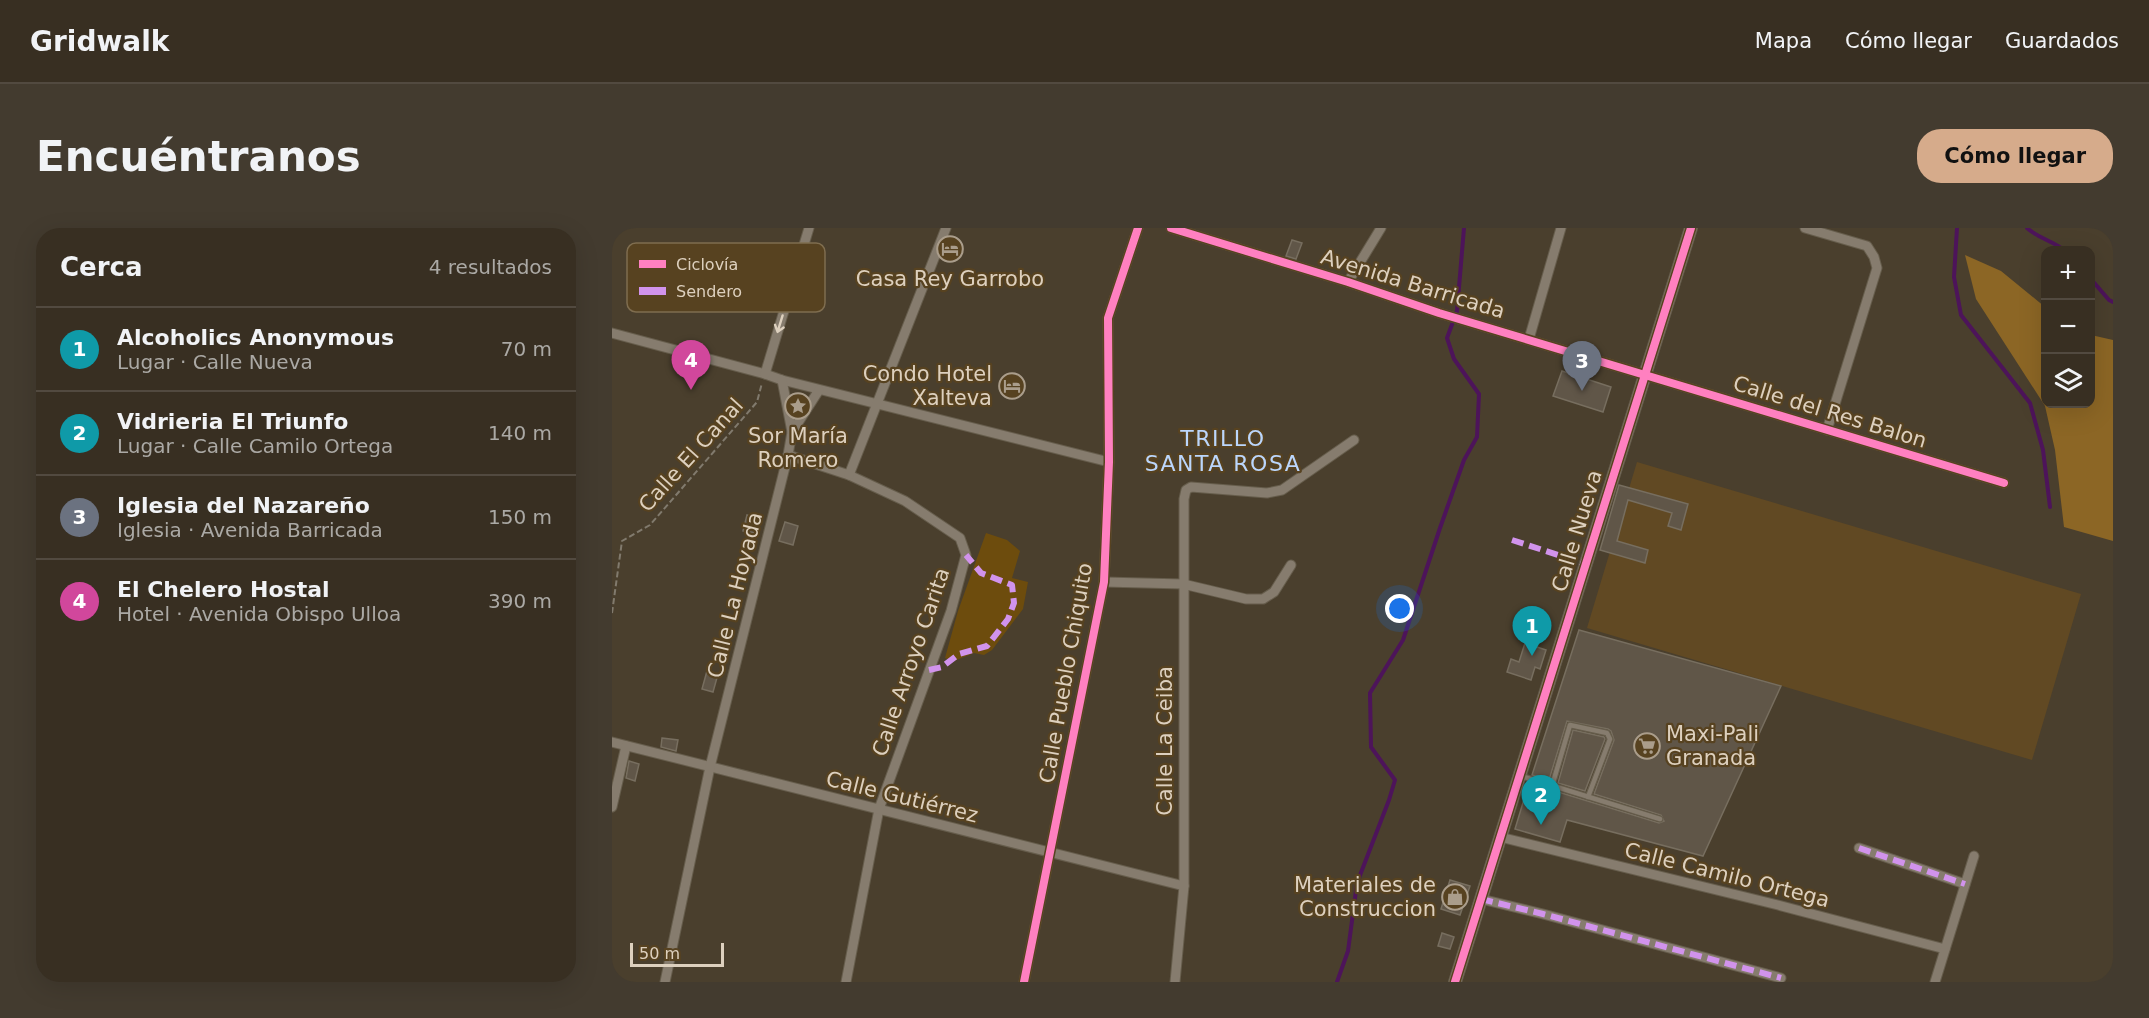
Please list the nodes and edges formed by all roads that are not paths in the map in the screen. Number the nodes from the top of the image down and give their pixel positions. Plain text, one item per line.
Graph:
1 (809, 228) edge
2 (946, 228) edge
3 (1137, 228) edge
4 (1171, 228) edge
5 (1380, 228) edge
6 (1561, 228) edge
7 (1691, 228) edge
8 (1805, 228) edge
9 (804, 243) edge
10 (1348, 282) junction
11 (784, 312) edge
12 (612, 333) edge
13 (1529, 339) junction
14 (765, 374) junction
15 (1645, 374) junction
16 (782, 380) junction
17 (819, 390) junction
18 (877, 404) junction
19 (1827, 430) junction
20 (792, 432) junction
21 (1354, 440) dead end
22 (788, 455) junction
23 (1109, 462) junction
24 (849, 475) junction
25 (2004, 483) dead end
26 (1291, 565) dead end
27 (1104, 582) junction
28 (1183, 584) junction
29 (612, 742) edge
30 (626, 746) junction
31 (710, 767) junction
32 (1521, 776) junction
33 (1552, 786) junction
34 (1588, 797) junction
35 (612, 807) edge
36 (879, 809) junction
37 (1660, 819) dead end
38 (1500, 837) junction
39 (1858, 848) dead end
40 (1051, 853) junction
41 (1974, 855) dead end
42 (1965, 884) junction
43 (1184, 886) junction
44 (1481, 899) junction
45 (1945, 949) junction
46 (1781, 978) dead end
47 (665, 982) edge
48 (846, 982) edge
49 (1024, 982) edge
50 (1175, 982) edge
51 (1455, 982) edge
52 (1935, 982) edge

1 -> 9 street
2 - 18 street
3 - 23 street, Calle Pueblo Chiquito
4 - 10 street, Avenida Barricada
5 - 10 street
6 - 13 street
7 - 15 street, Calle Nueva
8 - 19 street
10 - 13 street, Avenida Barricada
11 -> 14 street
12 - 14 street
13 - 15 street, Avenida Barricada
14 - 16 street
15 - 19 street, Calle del Res Balon
15 - 32 street, Calle Nueva
16 - 17 street
16 - 20 street, Calle La Hoyada
17 - 18 street
17 - 20 street, Calle La Hoyada
18 - 23 street
18 - 24 street
19 - 25 street, Calle del Res Balon
20 - 22 street, Calle La Hoyada
21 - 28 street, Calle La Ceiba
22 - 24 street, Calle Arroyo Carita
22 - 31 street, Calle La Hoyada
23 - 27 street, Calle Pueblo Chiquito
24 - 36 street, Calle Arroyo Carita
26 - 28 street
27 - 28 street
27 - 40 street, Calle Pueblo Chiquito
28 - 43 street, Calle La Ceiba
29 - 30 street, Calle Gutiérrez
30 - 31 street, Calle Gutiérrez
30 - 35 street
31 - 36 street, Calle Gutiérrez
31 - 47 street, Calle La Hoyada
32 - 33 lane
32 - 38 street, Calle Nueva
33 - 34 lane
33 - 34 lane
34 - 37 lane
36 - 40 street, Calle Gutiérrez
36 - 48 street, Calle Arroyo Carita
38 - 44 street, Calle Nueva
38 - 45 street, Calle Camilo Ortega
39 - 42 street
40 - 43 street, Calle Gutiérrez
40 - 49 street, Calle Pueblo Chiquito
41 - 42 street
42 - 45 street
43 - 50 street, Calle La Ceiba
44 - 46 street
44 - 51 street, Calle Nueva
45 - 52 street

